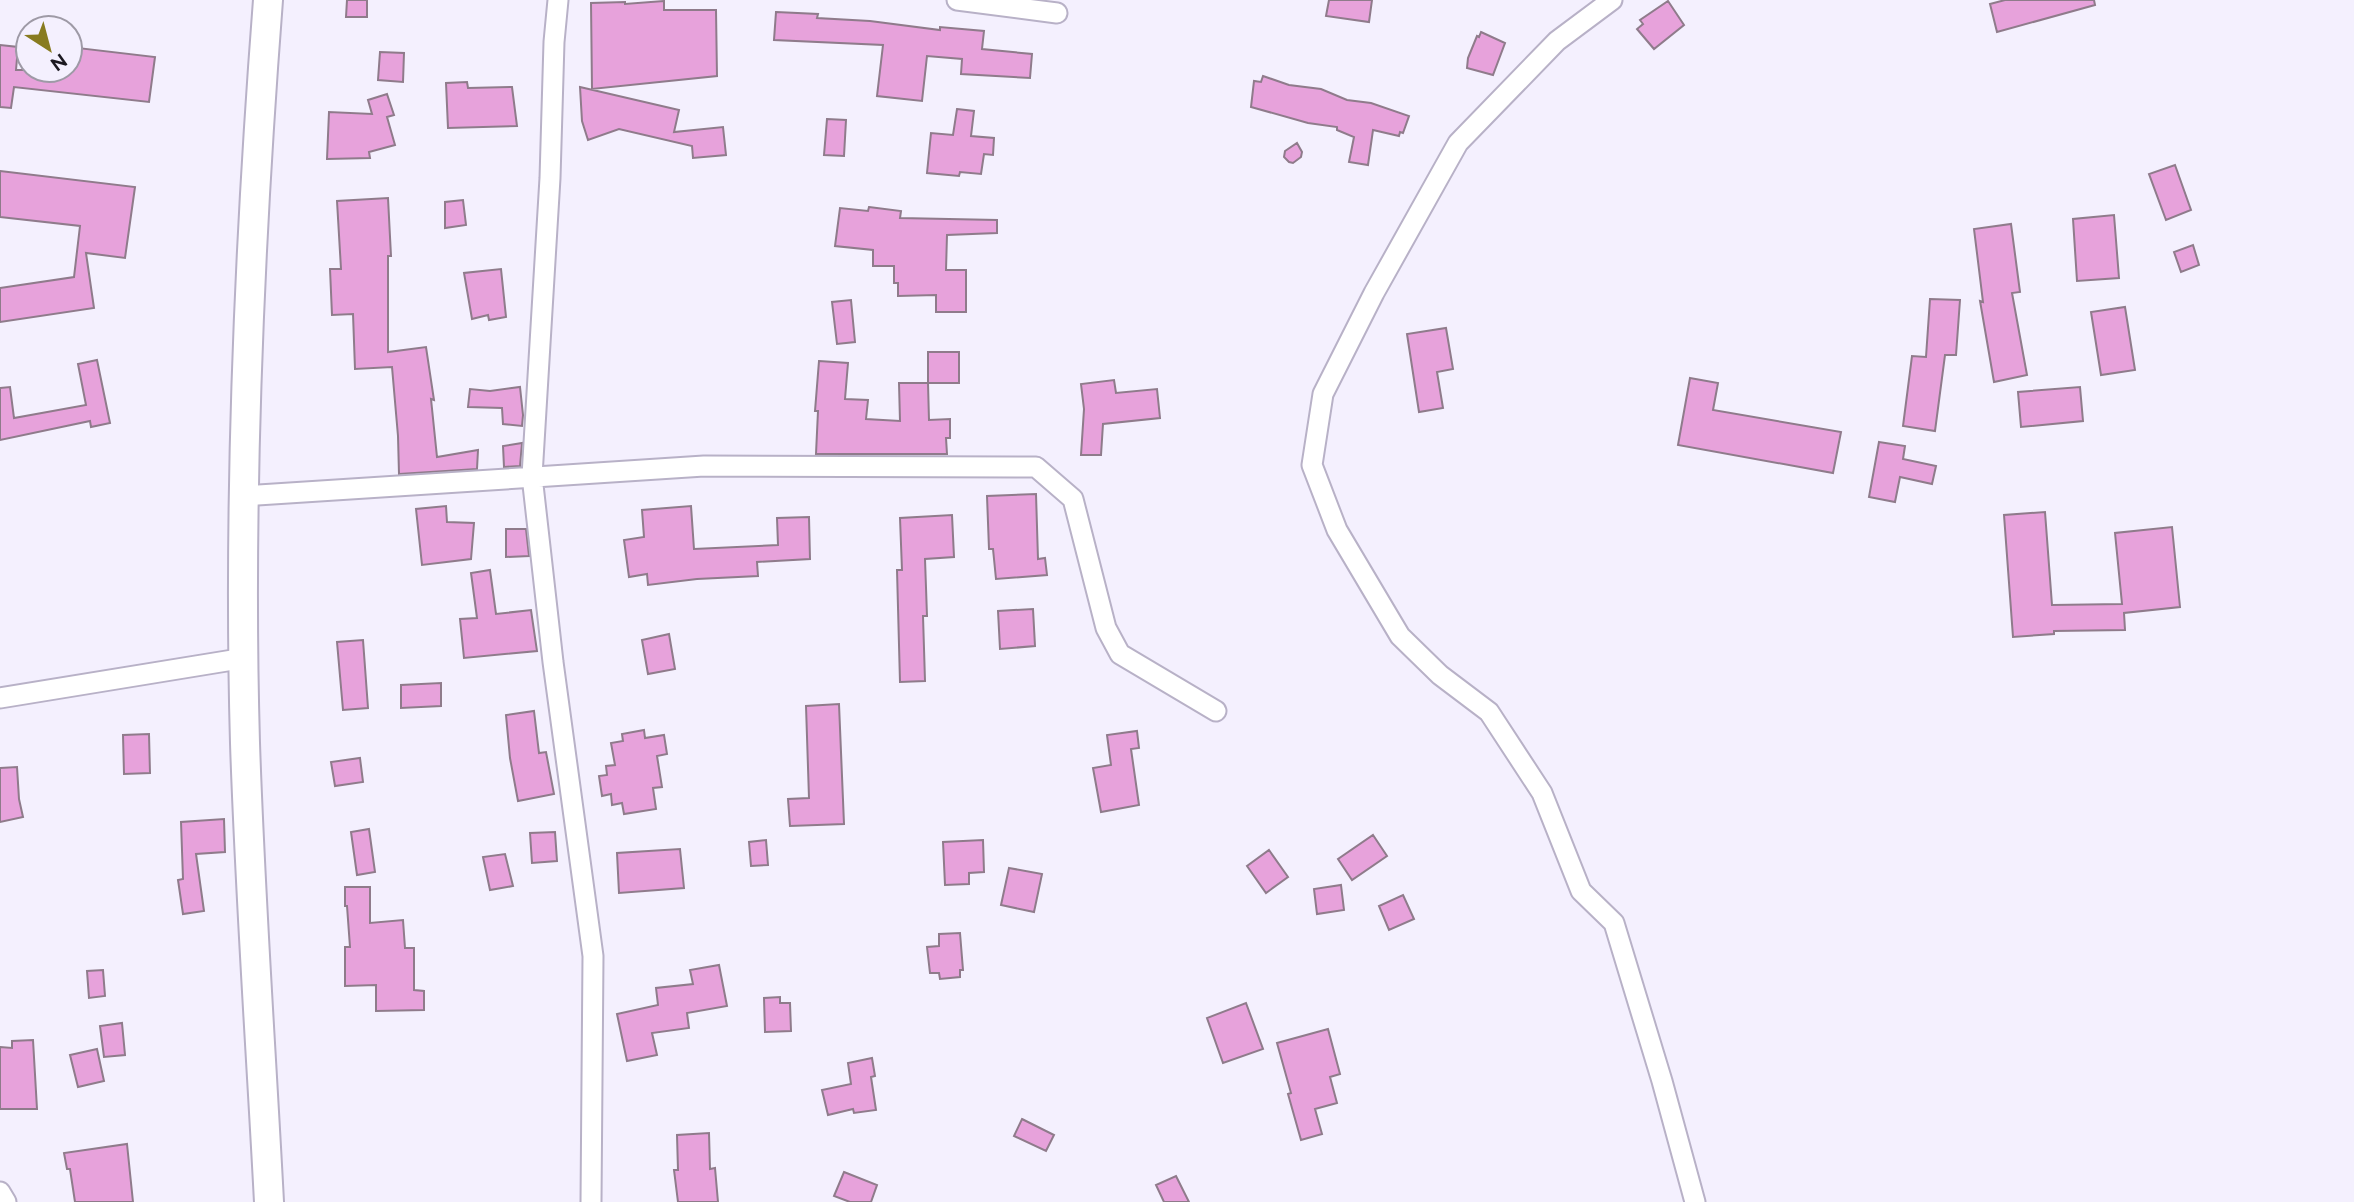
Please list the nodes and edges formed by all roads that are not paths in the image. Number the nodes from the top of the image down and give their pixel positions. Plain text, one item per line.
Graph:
1 (268, 0) edge
2 (558, 0) edge
3 (957, 0) edge
4 (1612, 0) edge
5 (1057, 13) dead end
6 (532, 476) junction
7 (244, 496) junction
8 (245, 658) junction
9 (0, 698) edge
10 (1216, 711) dead end
11 (0, 1192) edge
12 (6, 1202) edge
13 (269, 1202) edge
14 (591, 1202) edge
15 (1695, 1202) edge

1 - 7 main road
2 - 6 street
3 - 5 street
4 - 15 street
6 - 7 street
6 - 10 street
6 - 14 street
7 - 8 main road
8 - 9 street
8 - 13 main road
11 - 12 street

